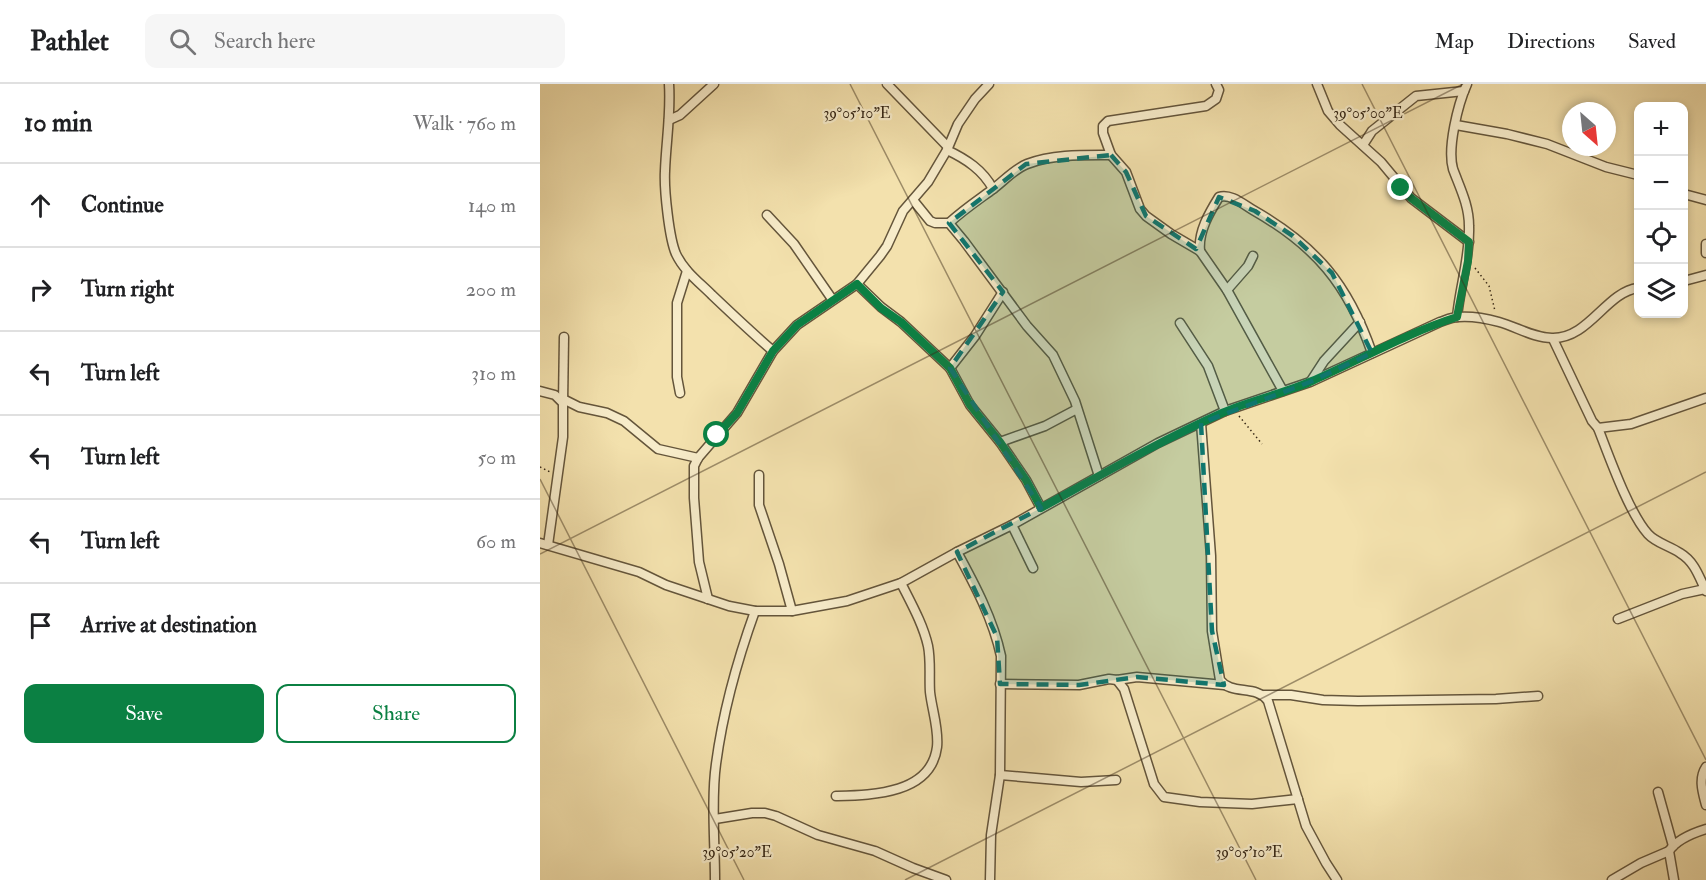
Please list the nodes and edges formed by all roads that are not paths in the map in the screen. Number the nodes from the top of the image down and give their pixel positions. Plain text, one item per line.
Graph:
1 (669, 84) edge
2 (714, 84) edge
3 (887, 84) edge
4 (989, 84) edge
5 (1216, 84) edge
6 (1317, 84) edge
7 (1427, 84) edge
8 (1466, 88) edge
9 (1431, 94) junction
10 (669, 120) junction
11 (1456, 125) junction
12 (1363, 145) junction
13 (947, 148) junction
14 (1111, 155) junction
15 (1634, 174) edge
16 (993, 189) junction
17 (1688, 196) edge
18 (913, 200) junction
19 (1706, 200) edge
20 (767, 215) dead end
21 (949, 223) junction
22 (1469, 242) junction
23 (1706, 244) edge
24 (1200, 251) junction
25 (1706, 253) edge
26 (1253, 256) dead end
27 (687, 271) junction
28 (1706, 275) edge
29 (1688, 280) edge
30 (857, 284) junction
31 (1227, 290) junction
32 (1634, 290) edge
33 (1003, 292) junction
34 (832, 299) junction
35 (1457, 317) junction
36 (1360, 322) junction
37 (1180, 323) dead end
38 (564, 337) dead end
39 (1553, 339) junction
40 (773, 351) junction
41 (1372, 352) junction
42 (950, 368) junction
43 (1311, 382) junction
44 (540, 391) edge
45 (1283, 392) junction
46 (680, 393) dead end
47 (1706, 398) edge
48 (563, 401) junction
49 (1077, 409) junction
50 (1228, 410) junction
51 (1201, 423) junction
52 (1598, 428) junction
53 (1000, 442) junction
54 (698, 458) junction
55 (759, 475) dead end
56 (1099, 476) junction
57 (1041, 508) junction
58 (1012, 525) junction
59 (544, 544) edge
60 (957, 552) junction
61 (1033, 568) dead end
62 (901, 583) junction
63 (1705, 590) edge
64 (708, 599) junction
65 (755, 611) junction
66 (792, 611) junction
67 (1618, 619) dead end
68 (1117, 680) junction
69 (1000, 684) junction
70 (1224, 685) junction
71 (1264, 695) junction
72 (1538, 696) dead end
73 (1706, 767) edge
74 (1000, 775) junction
75 (1116, 780) dead end
76 (1658, 792) dead end
77 (836, 796) dead end
78 (1298, 799) junction
79 (1706, 805) edge
80 (715, 819) junction
81 (1706, 829) edge
82 (1671, 848) junction
83 (715, 880) edge
84 (946, 880) edge
85 (990, 880) edge
86 (1337, 880) edge
87 (1612, 880) edge
88 (1674, 880) edge

1 - 10 street
2 - 10 street
3 - 13 street
4 - 13 street
5 - 14 street
6 - 12 street
7 - 9 street
8 - 9 street
8 - 11 street
9 - 12 street
10 - 27 street
11 - 15 street
11 - 22 street
12 - 22 street
13 - 16 street
13 - 18 street
14 - 16 street
14 - 24 street
16 - 21 street
17 - 19 street
18 - 21 street
18 - 30 street
20 - 34 street
21 - 33 street
22 - 35 street
23 - 25 street
24 - 31 street
24 - 36 street
26 - 31 street
27 - 40 street
27 - 46 street
28 - 29 street
30 - 34 street
30 - 42 street
31 - 45 street
32 - 39 street
33 - 42 street
33 - 49 street
34 - 40 street
35 - 39 street
35 - 41 street
36 - 41 street
36 - 43 street
37 - 50 street
38 - 48 street
39 - 52 street
40 - 54 street
41 - 43 street
42 - 53 street
43 - 45 street
44 - 48 street
45 - 50 street
47 - 52 street
48 - 54 street
48 - 59 street
49 - 53 street
49 - 56 street
50 - 51 street
51 - 56 street
51 - 70 street
52 - 63 street
53 - 57 street
54 - 64 street
55 - 66 street
56 - 57 street
57 - 58 street
58 - 60 street
58 - 61 street
59 - 64 street
60 - 62 street
60 - 69 street
62 - 66 street
62 - 77 street
63 - 67 street
64 - 65 street
65 - 66 street
65 - 80 street
68 - 69 street
68 - 70 street
68 - 78 street
69 - 74 street
70 - 71 street
71 - 72 street
71 - 78 street
73 - 79 street
74 - 75 street
74 - 85 street
76 - 82 street
78 - 86 street
80 - 83 street
80 - 84 street
81 - 82 street
82 - 87 street
82 - 88 street

